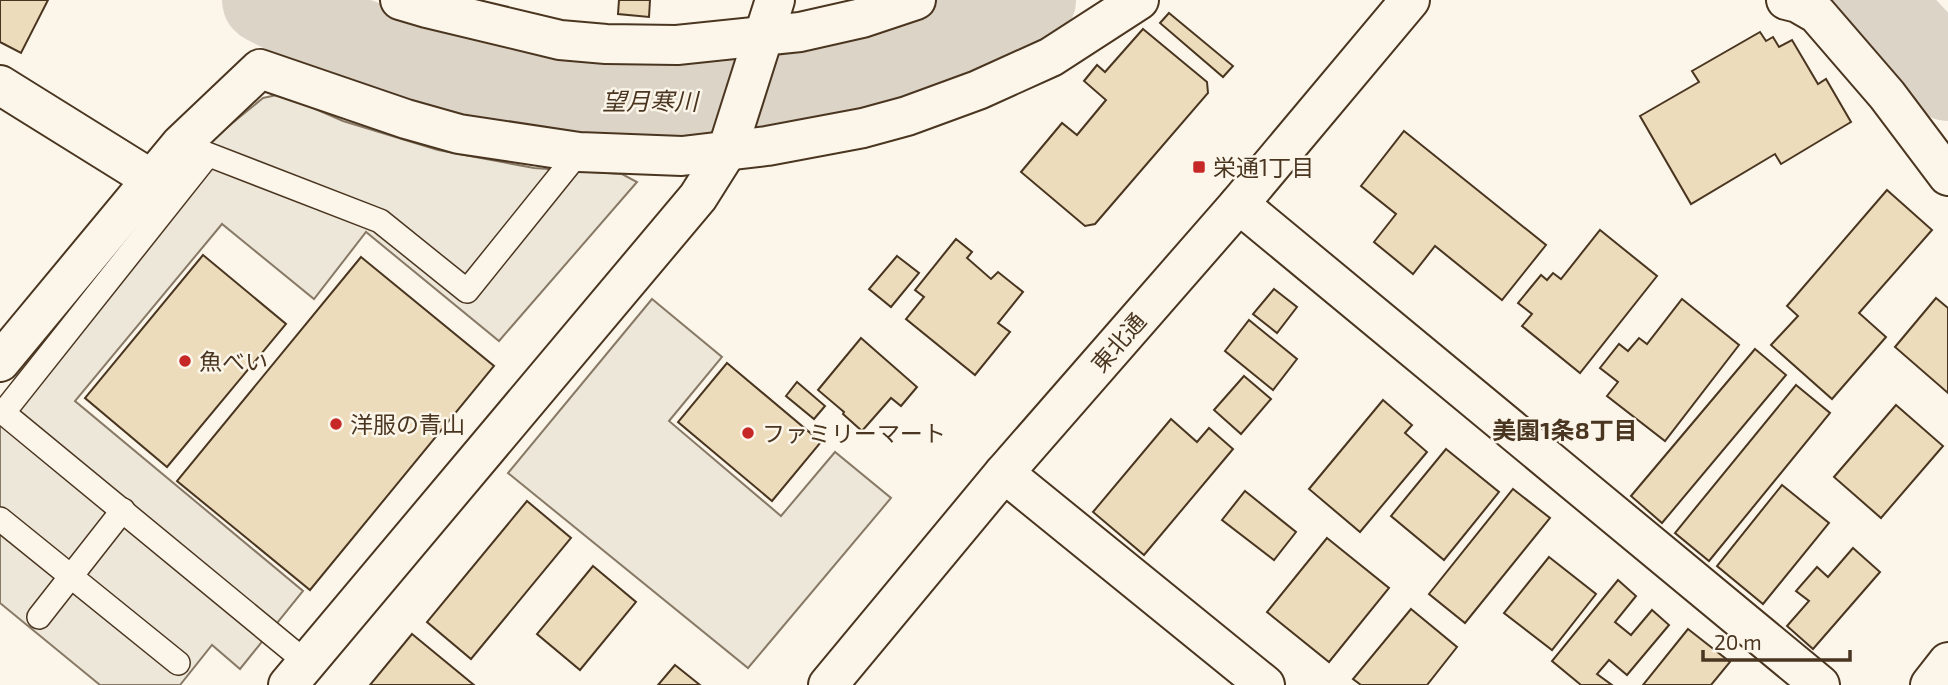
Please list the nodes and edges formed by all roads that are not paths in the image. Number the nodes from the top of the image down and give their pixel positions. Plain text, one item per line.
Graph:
1 (400, 0) edge
2 (775, 0) edge
3 (916, 0) edge
4 (1139, 0) edge
5 (1410, 0) edge
6 (1786, 0) edge
7 (758, 51) junction
8 (0, 85) edge
9 (732, 136) junction
10 (194, 150) junction
11 (579, 152) junction
12 (1948, 176) edge
13 (151, 179) junction
14 (1239, 204) junction
15 (0, 362) edge
16 (2, 411) edge
17 (1004, 473) junction
18 (123, 510) junction
19 (0, 520) edge
20 (71, 577) junction
21 (39, 617) dead end
22 (1948, 662) edge
23 (178, 663) dead end
24 (297, 674) edge
25 (828, 685) edge
26 (1265, 685) edge
27 (1820, 685) edge
28 (1930, 685) edge

1 - 7 street
2 - 7 street
3 - 7 street
4 - 9 street
5 - 14 street, 東北通
6 - 12 street
7 - 9 street
8 - 13 street
9 - 11 street
9 - 24 street
10 - 11 street
10 - 11 lane
10 - 13 street
10 - 16 lane
13 - 15 street
14 - 17 street, 東北通
14 - 27 street
16 - 18 lane
17 - 25 street, 東北通
17 - 26 street
18 - 20 lane
18 - 24 lane
19 - 20 lane
20 - 21 lane
20 - 23 lane
22 - 28 street

